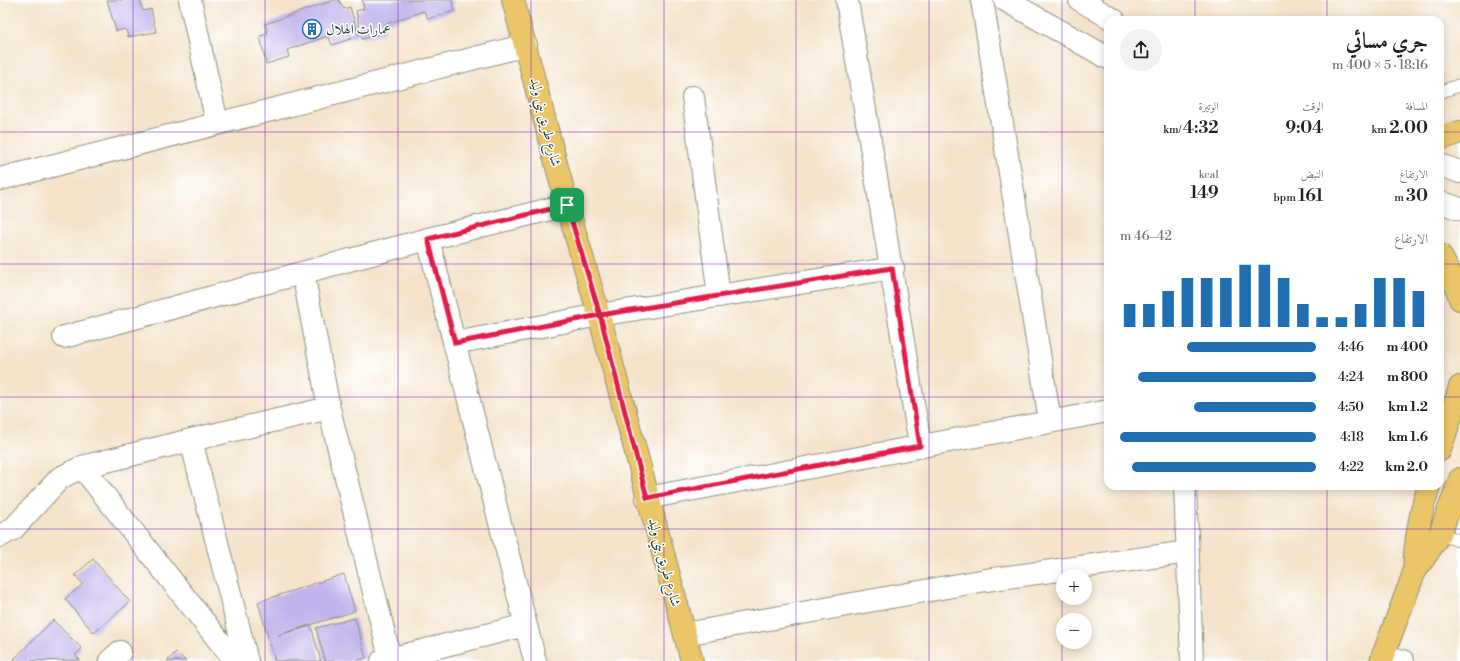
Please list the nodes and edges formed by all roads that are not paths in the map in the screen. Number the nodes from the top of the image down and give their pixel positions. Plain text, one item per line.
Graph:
1 (190, 0) edge
2 (513, 0) edge
3 (847, 0) edge
4 (982, 0) edge
5 (1005, 0) edge
6 (1080, 0) edge
7 (1107, 16) edge
8 (526, 45) junction
9 (1104, 56) edge
10 (1460, 85) edge
11 (1444, 91) edge
12 (693, 97) dead end
13 (217, 124) junction
14 (1460, 132) edge
15 (1444, 138) edge
16 (1444, 166) edge
17 (1460, 172) edge
18 (0, 179) edge
19 (1444, 203) edge
20 (567, 205) junction
21 (1460, 209) edge
22 (428, 239) junction
23 (1444, 264) edge
24 (892, 268) junction
25 (303, 273) junction
26 (719, 296) junction
27 (1460, 298) edge
28 (600, 315) junction
29 (64, 337) dead end
30 (455, 343) junction
31 (1460, 387) edge
32 (329, 408) junction
33 (1104, 412) edge
34 (1050, 420) junction
35 (1444, 437) edge
36 (191, 440) junction
37 (920, 446) junction
38 (82, 468) junction
39 (1460, 479) edge
40 (1185, 490) edge
41 (1428, 490) edge
42 (647, 498) junction
43 (1440, 534) junction
44 (0, 536) edge
45 (1460, 541) edge
46 (1188, 552) junction
47 (1414, 573) junction
48 (526, 625) junction
49 (685, 634) junction
50 (1389, 659) edge
51 (386, 660) edge
52 (235, 661) edge
53 (247, 661) edge
54 (535, 661) edge
55 (692, 661) edge
56 (1192, 661) edge

1 - 13 street
2 - 8 main road, شارع طريق بني وليد
3 - 24 street
4 - 34 street
5 - 9 street
6 - 7 street
8 - 13 street
8 - 20 main road, شارع طريق بني وليد
10 - 11 lane
12 - 26 street
13 - 18 street
14 - 15 main road
16 - 17 street
19 - 21 street
20 - 22 street
20 - 28 main road, شارع طريق بني وليد
22 - 25 street
22 - 30 street
23 - 27 main road
24 - 26 street
24 - 37 street
25 - 29 street
25 - 32 street
26 - 28 street
28 - 30 street
28 - 42 main road, شارع طريق بني وليد
30 - 48 street
31 - 35 main road
32 - 36 street
32 - 51 street
33 - 34 street
34 - 37 street
36 - 38 street
36 - 53 street
37 - 42 street
38 - 44 street
38 - 52 street
39 - 43 main road
40 - 46 street
41 - 47 main road
42 - 49 main road, شارع طريق بني وليد
43 - 45 lane
43 - 47 main road
46 - 49 street
46 - 56 street
47 - 50 main road
48 - 51 street
48 - 54 street
49 - 55 main road, شارع طريق بني وليد

